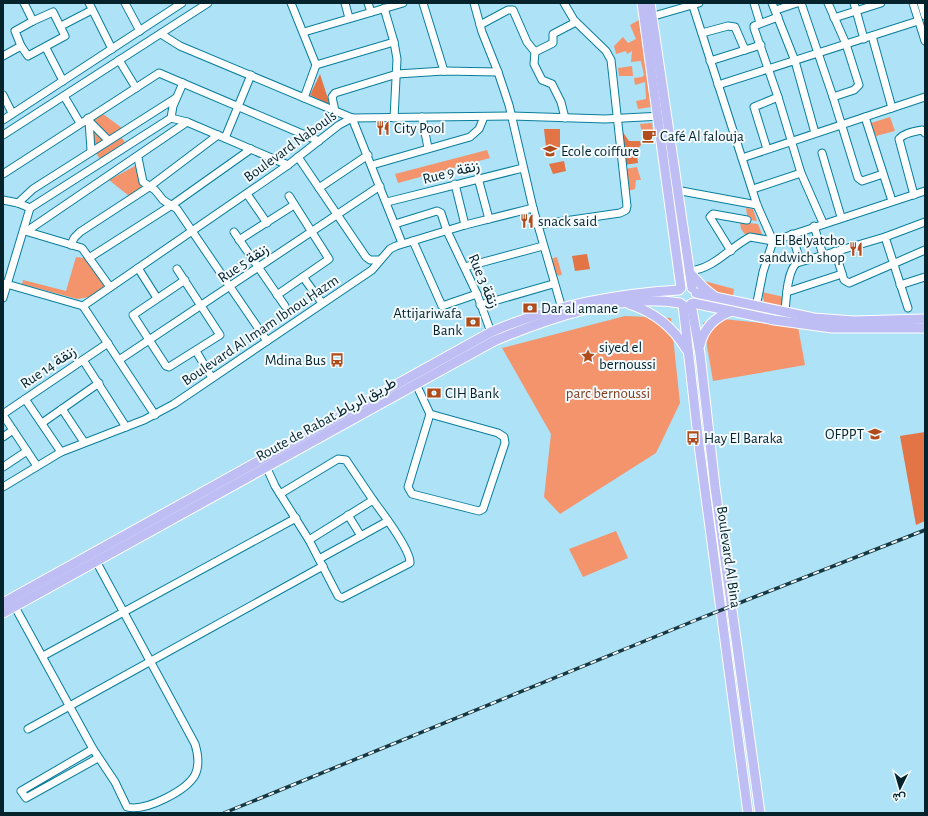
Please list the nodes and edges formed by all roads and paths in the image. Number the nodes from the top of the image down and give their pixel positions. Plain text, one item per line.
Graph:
1 (24, 3) edge
2 (126, 3) edge
3 (182, 3) edge
4 (208, 3) edge
5 (291, 3) edge
6 (345, 3) edge
7 (368, 3) edge
8 (403, 3) edge
9 (424, 3) edge
10 (474, 3) edge
11 (564, 3) edge
12 (642, 3) edge
13 (650, 3) edge
14 (754, 3) edge
15 (772, 3) edge
16 (797, 3) edge
17 (801, 3) edge
18 (828, 3) edge
19 (854, 3) edge
20 (882, 3) edge
21 (913, 3) edge
22 (921, 3) edge
23 (695, 4) edge
24 (90, 6) edge
25 (384, 8) junction
26 (371, 12) junction
27 (856, 12) junction
28 (777, 14) junction
29 (925, 16) edge
30 (349, 18) junction
31 (648, 18) junction
32 (834, 18) junction
33 (33, 21) junction
34 (918, 21) junction
35 (576, 22) junction
36 (760, 24) junction
37 (480, 25) junction
38 (60, 26) junction
39 (140, 31) junction
40 (304, 32) junction
41 (702, 33) junction
42 (161, 34) junction
43 (872, 36) junction
44 (864, 38) junction
45 (394, 42) junction
46 (925, 42) edge
47 (761, 44) junction
48 (846, 44) junction
49 (21, 46) junction
50 (46, 48) junction
51 (112, 49) junction
52 (744, 50) junction
53 (535, 52) junction
54 (819, 53) junction
55 (3, 56) edge
56 (120, 60) junction
57 (710, 60) junction
58 (795, 61) junction
59 (316, 65) junction
60 (769, 69) junction
61 (444, 71) junction
62 (498, 72) junction
63 (397, 74) junction
64 (251, 75) junction
65 (64, 81) junction
66 (183, 83) junction
67 (718, 85) junction
68 (136, 88) junction
69 (3, 95) edge
70 (64, 96) junction
71 (778, 97) junction
72 (833, 97) junction
73 (925, 97) edge
74 (176, 98) junction
75 (304, 98) junction
76 (238, 107) junction
77 (892, 108) junction
78 (335, 111) junction
79 (12, 113) junction
80 (512, 116) junction
81 (662, 116) junction
82 (422, 117) junction
83 (484, 117) junction
84 (865, 117) junction
85 (171, 118) junction
86 (352, 118) junction
87 (394, 118) junction
88 (565, 118) junction
89 (617, 119) junction
90 (3, 120) edge
91 (89, 120) junction
92 (187, 122) junction
93 (80, 123) junction
94 (841, 125) junction
95 (815, 133) junction
96 (925, 133) edge
97 (3, 135) edge
98 (222, 137) junction
99 (108, 140) junction
100 (319, 141) junction
101 (790, 142) junction
102 (428, 148) junction
103 (251, 149) junction
104 (767, 149) junction
105 (91, 150) junction
106 (822, 153) dead end
107 (368, 155) junction
108 (298, 157) junction
109 (138, 158) junction
110 (742, 158) junction
111 (288, 165) junction
112 (372, 165) junction
113 (523, 168) junction
114 (801, 173) junction
115 (3, 174) edge
116 (883, 174) junction
117 (478, 178) junction
118 (455, 184) junction
119 (380, 186) junction
120 (149, 187) junction
121 (319, 188) junction
122 (753, 189) junction
123 (676, 190) junction
124 (925, 191) edge
125 (246, 194) junction
126 (914, 195) junction
127 (288, 196) dead end
128 (3, 200) edge
129 (892, 201) junction
130 (387, 202) junction
131 (18, 203) junction
132 (172, 205) junction
133 (294, 205) junction
134 (757, 205) junction
135 (30, 208) junction
136 (532, 208) junction
137 (338, 214) junction
138 (841, 218) junction
139 (489, 219) junction
140 (747, 220) dead end
141 (925, 222) edge
142 (267, 223) junction
143 (823, 223) junction
144 (395, 224) junction
145 (537, 224) junction
146 (465, 225) junction
147 (814, 226) junction
148 (25, 231) junction
149 (193, 231) junction
150 (447, 231) junction
151 (234, 232) dead end
152 (311, 232) junction
153 (792, 234) junction
154 (885, 237) junction
155 (239, 240) junction
156 (413, 241) junction
157 (773, 241) junction
158 (402, 243) junction
159 (71, 245) junction
160 (543, 246) junction
161 (925, 250) edge
162 (731, 251) junction
163 (835, 251) junction
164 (823, 255) junction
165 (89, 258) junction
166 (380, 260) junction
167 (800, 261) junction
168 (893, 264) junction
169 (465, 267) junction
170 (138, 268) junction
171 (259, 268) junction
172 (177, 269) dead end
173 (689, 271) junction
174 (842, 274) junction
175 (303, 277) junction
176 (925, 277) edge
177 (185, 280) junction
178 (5, 284) edge
179 (554, 284) junction
180 (900, 285) junction
181 (110, 287) junction
182 (231, 287) junction
183 (680, 289) junction
184 (694, 291) junction
185 (787, 292) junction
186 (477, 294) junction
187 (277, 295) junction
188 (3, 298) edge
189 (157, 298) junction
190 (717, 298) junction
191 (626, 302) junction
192 (322, 303) junction
193 (687, 304) junction
194 (480, 305) junction
195 (83, 306) junction
196 (202, 306) junction
197 (285, 306) dead end
198 (756, 306) junction
199 (908, 308) dead end
200 (732, 311) junction
201 (562, 312) junction
202 (785, 313) junction
203 (925, 319) edge
204 (813, 322) junction
205 (925, 328) edge
206 (492, 337) junction
207 (149, 341) junction
208 (267, 341) junction
209 (108, 343) junction
210 (196, 351) junction
211 (688, 352) junction
212 (700, 354) junction
213 (83, 360) junction
214 (119, 360) junction
215 (212, 378) junction
216 (99, 383) junction
217 (416, 384) junction
218 (24, 399) junction
219 (62, 409) junction
220 (3, 414) edge
221 (430, 414) junction
222 (155, 415) junction
223 (42, 423) junction
224 (126, 427) junction
225 (13, 430) junction
226 (3, 437) edge
227 (84, 442) junction
228 (27, 452) junction
229 (61, 452) junction
230 (262, 458) junction
231 (3, 466) edge
232 (37, 466) junction
233 (267, 468) junction
234 (3, 487) edge
235 (280, 494) junction
236 (373, 500) junction
237 (348, 515) junction
238 (296, 518) junction
239 (388, 521) junction
240 (361, 536) junction
241 (309, 540) junction
242 (319, 559) junction
243 (96, 561) junction
244 (323, 566) junction
245 (3, 603) edge
246 (15, 607) junction
247 (124, 612) junction
248 (3, 613) edge
249 (43, 656) junction
250 (151, 661) junction
251 (69, 705) junction
252 (28, 729) dead end
253 (93, 749) junction
254 (98, 758) junction
255 (52, 773) junction
256 (57, 780) junction
257 (748, 813) edge
258 (760, 813) edge

1 - 33 street
2 - 39 street
3 - 39 street
4 - 42 street
5 - 40 street
6 - 30 street
7 - 26 street
8 - 25 street
9 - 61 street
10 - 37 street
11 - 35 street
12 - 31 main road
13 - 31 main road
14 - 36 street
15 - 28 street
16 - 28 street
17 - 54 street
18 - 32 street
19 - 27 street
20 - 27 street
21 - 34 street
22 - 29 street
23 - 31 street
23 - 41 street
24 - 38 street
24 - 51 street
25 - 26 street
25 - 45 street
26 - 30 street
27 - 32 street
27 - 44 street
28 - 36 street
28 - 58 street
30 - 40 street
31 - 81 main road
32 - 48 street
33 - 38 street
33 - 49 street
34 - 43 street
34 - 46 street
35 - 53 street
35 - 89 street
36 - 47 street
37 - 53 street
37 - 62 street
38 - 50 street
39 - 51 street
40 - 59 street
41 - 52 street
41 - 57 street
42 - 56 street
42 - 64 street
43 - 44 street
43 - 77 street
44 - 48 street
45 - 59 street
45 - 63 street
47 - 52 street
47 - 60 street
48 - 54 street
48 - 72 street
49 - 50 street
49 - 55 street
50 - 65 street
51 - 65 street
52 - 57 street
53 - 88 street
54 - 58 street
54 - 72 street
56 - 68 street
56 - 70 street
57 - 67 street
58 - 60 street
58 - 95 street
59 - 75 street
60 - 67 street
60 - 71 street
61 - 62 street
61 - 63 street
62 - 80 street
63 - 78 street
63 - 87 street
64 - 75 street
64 - 76 street
65 - 79 street
66 - 68 street
66 - 74 street
66 - 76 street
67 - 110 street
68 - 91 street
69 - 79 street
70 - 93 street
70 - 97 street
71 - 101 street
71 - 104 street
72 - 94 street
73 - 77 street
74 - 85 street
74 - 99 street
75 - 78 street
76 - 98 street
76 - 100 street
77 - 84 street
78 - 86 street
79 - 90 street
80 - 83 street, Boulevard Nabouls
80 - 88 street, Boulevard Nabouls
80 - 113 street
81 - 89 street, Boulevard Nabouls
81 - 123 main road
81 - 183 main road
82 - 83 street, Boulevard Nabouls
82 - 87 street, Boulevard Nabouls
82 - 102 street
83 - 102 street
84 - 94 street
84 - 116 street
85 - 92 street
85 - 135 street
86 - 87 street, Boulevard Nabouls
86 - 100 street, Boulevard Nabouls
86 - 107 street
88 - 89 street, Boulevard Nabouls
89 - 145 street
91 - 93 street
91 - 99 street
91 - 105 street
92 - 98 street
92 - 109 street
93 - 115 street
94 - 95 street
94 - 116 street
95 - 101 street
96 - 126 street
98 - 103 street
98 - 120 street
99 - 105 street
100 - 108 street, Boulevard Nabouls
101 - 104 street
101 - 114 street
102 - 112 street
103 - 111 street
103 - 132 street
104 - 110 street
105 - 131 street
106 - 138 street
107 - 112 street
107 - 121 street
108 - 111 street, Boulevard Nabouls
108 - 121 street
109 - 120 street
109 - 148 street
110 - 122 street
111 - 125 street, Boulevard Nabouls
112 - 119 street
113 - 117 street, Rue 9 زنقة
113 - 136 street
114 - 122 street
114 - 143 street
116 - 129 street
117 - 118 street, Rue 9 زنقة
117 - 139 street
118 - 130 street, Rue 9 زنقة
118 - 146 street
119 - 130 street
119 - 137 street, Rue 5 زنقة
120 - 132 street
120 - 159 street
121 - 137 street
122 - 134 street
123 - 134 street
123 - 173 main road
124 - 126 street
125 - 142 street
125 - 149 street, Boulevard Nabouls
126 - 129 street
127 - 133 street
128 - 131 street
129 - 138 street
130 - 144 street
131 - 135 street
132 - 149 street
132 - 165 street
133 - 142 street
133 - 152 street
134 - 157 street
135 - 148 street
136 - 139 street, Boulevard Al Imam Ibnou Hazm
136 - 145 street
137 - 152 street, Rue 5 زنقة
137 - 166 street
138 - 143 street
139 - 146 street, Boulevard Al Imam Ibnou Hazm
140 - 162 street
141 - 154 street
142 - 155 street
143 - 147 street
144 - 150 street, Rue 3 زنقة
144 - 158 street
145 - 160 street
146 - 150 street, Boulevard Al Imam Ibnou Hazm
147 - 153 street
147 - 164 street
148 - 159 street
148 - 178 street
149 - 170 street, Boulevard Nabouls
149 - 182 street
150 - 156 street, Boulevard Al Imam Ibnou Hazm
150 - 169 street, Rue 3 زنقة
151 - 155 street
152 - 171 street, Rue 5 زنقة
152 - 175 street
153 - 157 street
153 - 167 street
154 - 163 street
154 - 168 street
155 - 171 street
156 - 158 street, Boulevard Al Imam Ibnou Hazm
156 - 186 street
157 - 162 street
157 - 198 street
158 - 166 street, Boulevard Al Imam Ibnou Hazm
159 - 165 street
160 - 169 street
160 - 179 street
161 - 168 street
162 - 173 street
163 - 164 street
163 - 174 street
164 - 167 street
165 - 181 street
166 - 192 street, Boulevard Al Imam Ibnou Hazm
167 - 185 street
168 - 174 street
168 - 180 street
169 - 186 street, Rue 3 زنقة
170 - 181 street, Boulevard Nabouls
170 - 189 street
171 - 182 street, Rue 5 زنقة
171 - 187 street
172 - 177 street
173 - 184 main road
173 - 190 main road
174 - 185 street
175 - 187 street
175 - 192 street
176 - 180 street
177 - 189 street
177 - 196 street
178 - 188 street
178 - 195 street
179 - 194 street
179 - 201 street
180 - 199 street
181 - 195 street, Boulevard Nabouls
182 - 196 street, Rue 5 زنقة
182 - 208 street
183 - 184 main road
183 - 193 main road
183 - 201 main road, Route de Rabat طريق الرباط
184 - 190 main road, Route de Rabat طريق الرباط
184 - 193 main road
185 - 202 street
186 - 194 street, Rue 3 زنقة
187 - 197 street
189 - 207 street
190 - 198 main road, Route de Rabat طريق الرباط
191 - 193 main road, Route de Rabat طريق الرباط
191 - 201 main road, Route de Rabat طريق الرباط
191 - 211 main road
192 - 208 street, Boulevard Al Imam Ibnou Hazm
193 - 200 main road, Route de Rabat طريق الرباط
193 - 211 main road, Boulevard Al Bina
193 - 212 main road
194 - 206 street, Rue 3 زنقة
195 - 209 street
196 - 207 street, Rue 5 زنقة
196 - 210 street
198 - 202 main road, Route de Rabat طريق الرباط
200 - 204 main road, Route de Rabat طريق الرباط
200 - 212 main road
201 - 206 main road, Route de Rabat طريق الرباط
202 - 204 main road, Route de Rabat طريق الرباط
203 - 204 main road, Route de Rabat طريق الرباط
204 - 205 main road, Route de Rabat طريق الرباط
206 - 217 main road, Route de Rabat طريق الرباط
206 - 230 main road, Route de Rabat طريق الرباط
207 - 210 street
207 - 214 street, Rue 5 زنقة
208 - 215 street, Boulevard Al Imam Ibnou Hazm
209 - 213 street, Rue 14 زنقة
209 - 214 street
210 - 215 street
211 - 257 main road, Boulevard Al Bina
212 - 258 main road, Boulevard Al Bina
213 - 216 street
213 - 218 street, Rue 14 زنقة
214 - 222 street
215 - 222 street, Boulevard Al Imam Ibnou Hazm
216 - 219 street
216 - 224 street
217 - 221 street
217 - 233 main road, Route de Rabat طريق الرباط
218 - 220 street, Rue 14 زنقة
218 - 223 street
219 - 223 street
219 - 227 street
220 - 225 street
221 - 221 street
222 - 224 street, Boulevard Al Imam Ibnou Hazm
223 - 229 street
224 - 227 street, Boulevard Al Imam Ibnou Hazm
225 - 226 street
225 - 228 street
227 - 229 street, Boulevard Al Imam Ibnou Hazm
228 - 231 street
228 - 232 street
229 - 232 street, Boulevard Al Imam Ibnou Hazm
230 - 233 street
230 - 245 main road, Route de Rabat طريق الرباط
232 - 234 street, Boulevard Al Imam Ibnou Hazm
233 - 235 street
233 - 243 main road, Route de Rabat طريق الرباط
235 - 236 street
235 - 238 street
236 - 237 street
236 - 239 street
237 - 240 street
237 - 241 street
238 - 241 street
238 - 247 street
239 - 240 street
239 - 244 street
240 - 242 street
241 - 242 street
242 - 244 street
243 - 246 main road, Route de Rabat طريق الرباط
243 - 247 street
244 - 250 street
246 - 248 main road, Route de Rabat طريق الرباط
246 - 249 street
247 - 249 street
247 - 250 street
249 - 251 street
250 - 251 street
250 - 254 street
251 - 252 street
251 - 253 street
253 - 254 street
253 - 255 street
254 - 256 street
255 - 256 street
255 - 256 street

